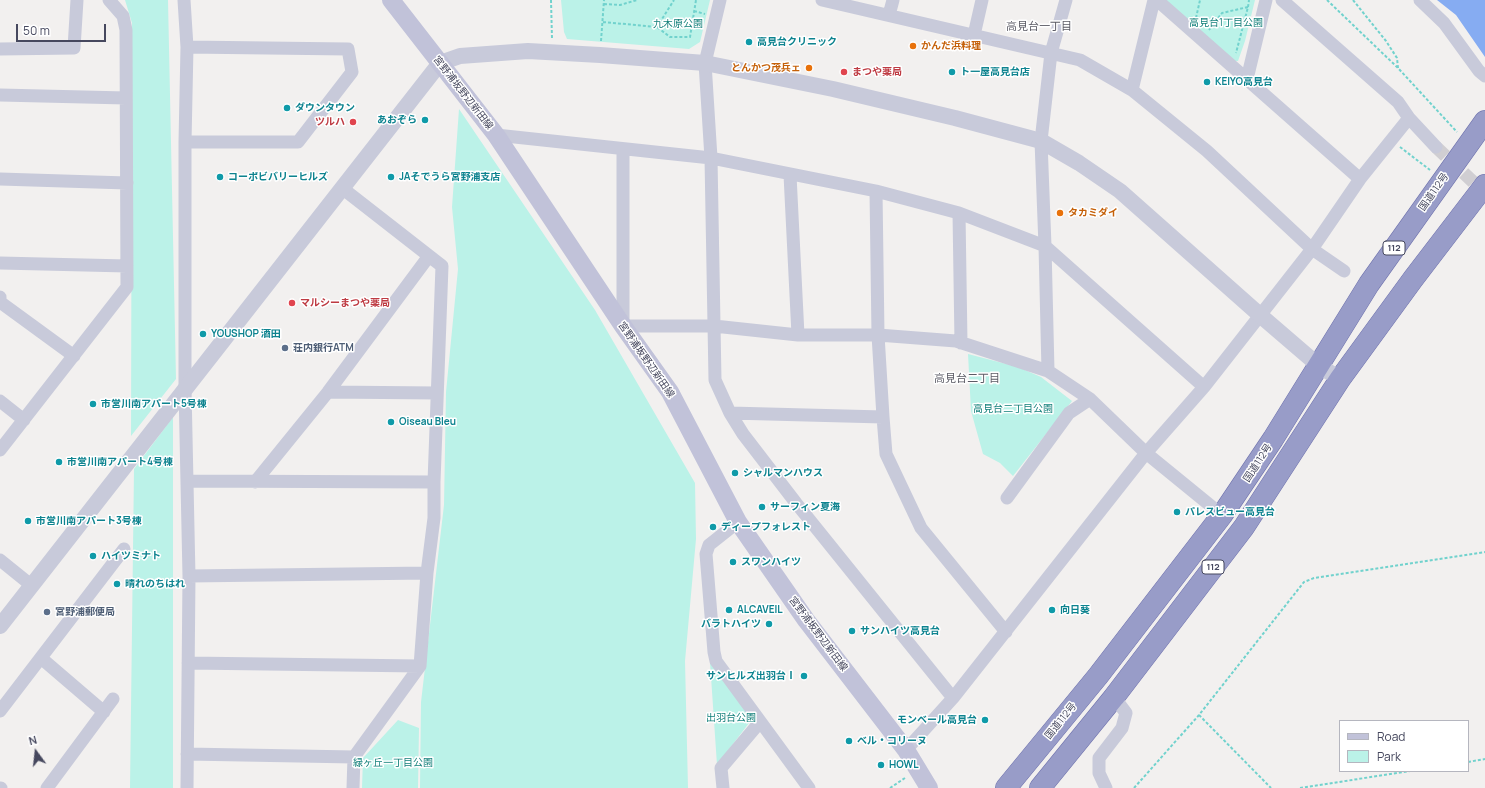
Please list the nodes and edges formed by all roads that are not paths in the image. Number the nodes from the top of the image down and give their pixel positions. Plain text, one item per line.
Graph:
1 (77, 0) edge
2 (109, 0) edge
3 (184, 0) edge
4 (391, 0) edge
5 (720, 0) edge
6 (822, 0) edge
7 (893, 0) edge
8 (982, 0) edge
9 (1066, 0) edge
10 (1154, 0) edge
11 (1157, 0) edge
12 (1266, 0) edge
13 (1282, 0) edge
14 (1420, 0) edge
15 (889, 15) junction
16 (974, 35) junction
17 (187, 47) junction
18 (0, 49) edge
19 (1051, 53) junction
20 (705, 63) junction
21 (440, 64) junction
22 (1485, 76) edge
23 (1247, 78) junction
24 (1132, 90) junction
25 (0, 95) edge
26 (126, 98) junction
27 (1409, 118) junction
28 (1472, 130) edge
29 (496, 135) junction
30 (1041, 141) junction
31 (185, 142) junction
32 (1436, 148) tunnel mouth
33 (623, 149) junction
34 (711, 158) junction
35 (790, 175) junction
36 (0, 179) edge
37 (1360, 179) junction
38 (126, 182) junction
39 (1485, 185) edge
40 (342, 188) junction
41 (876, 191) junction
42 (958, 213) junction
43 (1045, 246) junction
44 (1312, 249) junction
45 (429, 256) junction
46 (0, 263) edge
47 (127, 266) junction
48 (1344, 271) dead end
49 (0, 297) edge
50 (5, 309) edge
51 (1261, 316) junction
52 (623, 326) junction
53 (714, 326) junction
54 (878, 334) junction
55 (798, 335) junction
56 (961, 343) junction
57 (74, 356) junction
58 (1318, 365) junction
59 (1048, 371) junction
60 (1340, 379) junction
61 (1204, 388) junction
62 (185, 389) junction
63 (328, 392) junction
64 (437, 393) junction
65 (1090, 399) junction
66 (0, 401) edge
67 (730, 413) junction
68 (883, 417) junction
69 (24, 420) junction
70 (0, 450) edge
71 (1146, 452) junction
72 (187, 481) junction
73 (255, 482) junction
74 (434, 482) junction
75 (1006, 498) dead end
76 (1222, 515) junction
77 (738, 522) junction
78 (124, 549) dead end
79 (0, 560) edge
80 (427, 573) junction
81 (189, 576) junction
82 (31, 585) junction
83 (0, 626) edge
84 (1006, 632) junction
85 (41, 658) junction
86 (188, 663) junction
87 (420, 666) junction
88 (1114, 697) junction
89 (953, 698) junction
90 (113, 699) dead end
91 (0, 711) edge
92 (104, 712) junction
93 (760, 722) junction
94 (906, 750) junction
95 (187, 754) junction
96 (354, 757) junction
97 (47, 788) edge
98 (187, 788) edge
99 (353, 788) edge
100 (723, 788) edge
101 (809, 788) edge
102 (929, 788) edge
103 (1006, 788) edge
104 (1040, 788) edge
105 (1106, 788) edge

1 - 18 street
2 - 26 street
3 - 17 street
4 - 21 main road, 宮野浦坂野辺新田線
5 - 20 street
6 - 15 street
7 - 15 street
8 - 16 street
9 - 19 street
10 - 24 street
11 - 23 street
12 - 23 street
13 - 27 street
14 - 22 street
15 - 16 street
16 - 19 street
17 - 31 street
17 - 31 street
19 - 24 street
19 - 30 street
20 - 21 street
20 - 30 street
20 - 34 street
21 - 29 main road, 宮野浦坂野辺新田線
21 - 40 street
23 - 37 street
24 - 44 street
25 - 26 street
26 - 38 street
27 - 32 street
27 - 37 street
28 - 58 highway, 国道112号 / 112
29 - 33 street
29 - 52 main road, 宮野浦坂野辺新田線
30 - 43 street
30 - 51 street
31 - 62 street
33 - 34 street
33 - 52 street
34 - 35 street
34 - 53 street
35 - 41 street
35 - 55 street
36 - 38 street
37 - 44 street
38 - 47 street
39 - 60 highway, 112
40 - 45 street
40 - 62 street
41 - 42 street
41 - 54 street
42 - 43 street
42 - 56 street
43 - 59 street
43 - 61 street
44 - 48 street
44 - 51 street
45 - 63 street
45 - 64 street
46 - 47 street
47 - 57 street
49 - 50 street
50 - 57 street
51 - 58 street
51 - 61 street
52 - 53 street
52 - 77 main road, 宮野浦坂野辺新田線
53 - 55 street
53 - 67 street
54 - 55 street
54 - 56 street
54 - 68 street
56 - 59 street
57 - 69 street
58 - 60 street
58 - 76 highway, 国道112号 / 112
59 - 65 street
60 - 88 highway, 112
61 - 71 street
62 - 72 street
62 - 82 street
63 - 64 street
63 - 73 street
64 - 74 street
65 - 71 street
65 - 75 street
66 - 69 street
67 - 68 street
67 - 89 street
68 - 84 street
69 - 70 street
71 - 76 street
71 - 84 street
72 - 73 street
72 - 81 street
73 - 74 street
74 - 80 street
76 - 103 highway, 国道112号 / 112
77 - 93 street
77 - 94 main road, 宮野浦坂野辺新田線
78 - 85 street
79 - 82 street
80 - 81 street
80 - 87 street
81 - 86 street
82 - 83 street
84 - 89 street
85 - 91 street
85 - 92 street
86 - 87 street
86 - 95 street
87 - 96 street
88 - 104 highway, 112
88 - 105 street
89 - 94 street
90 - 92 street
92 - 97 street
93 - 100 street
93 - 101 street
94 - 102 main road, 宮野浦坂野辺新田線
95 - 96 street
95 - 98 street
96 - 99 street

